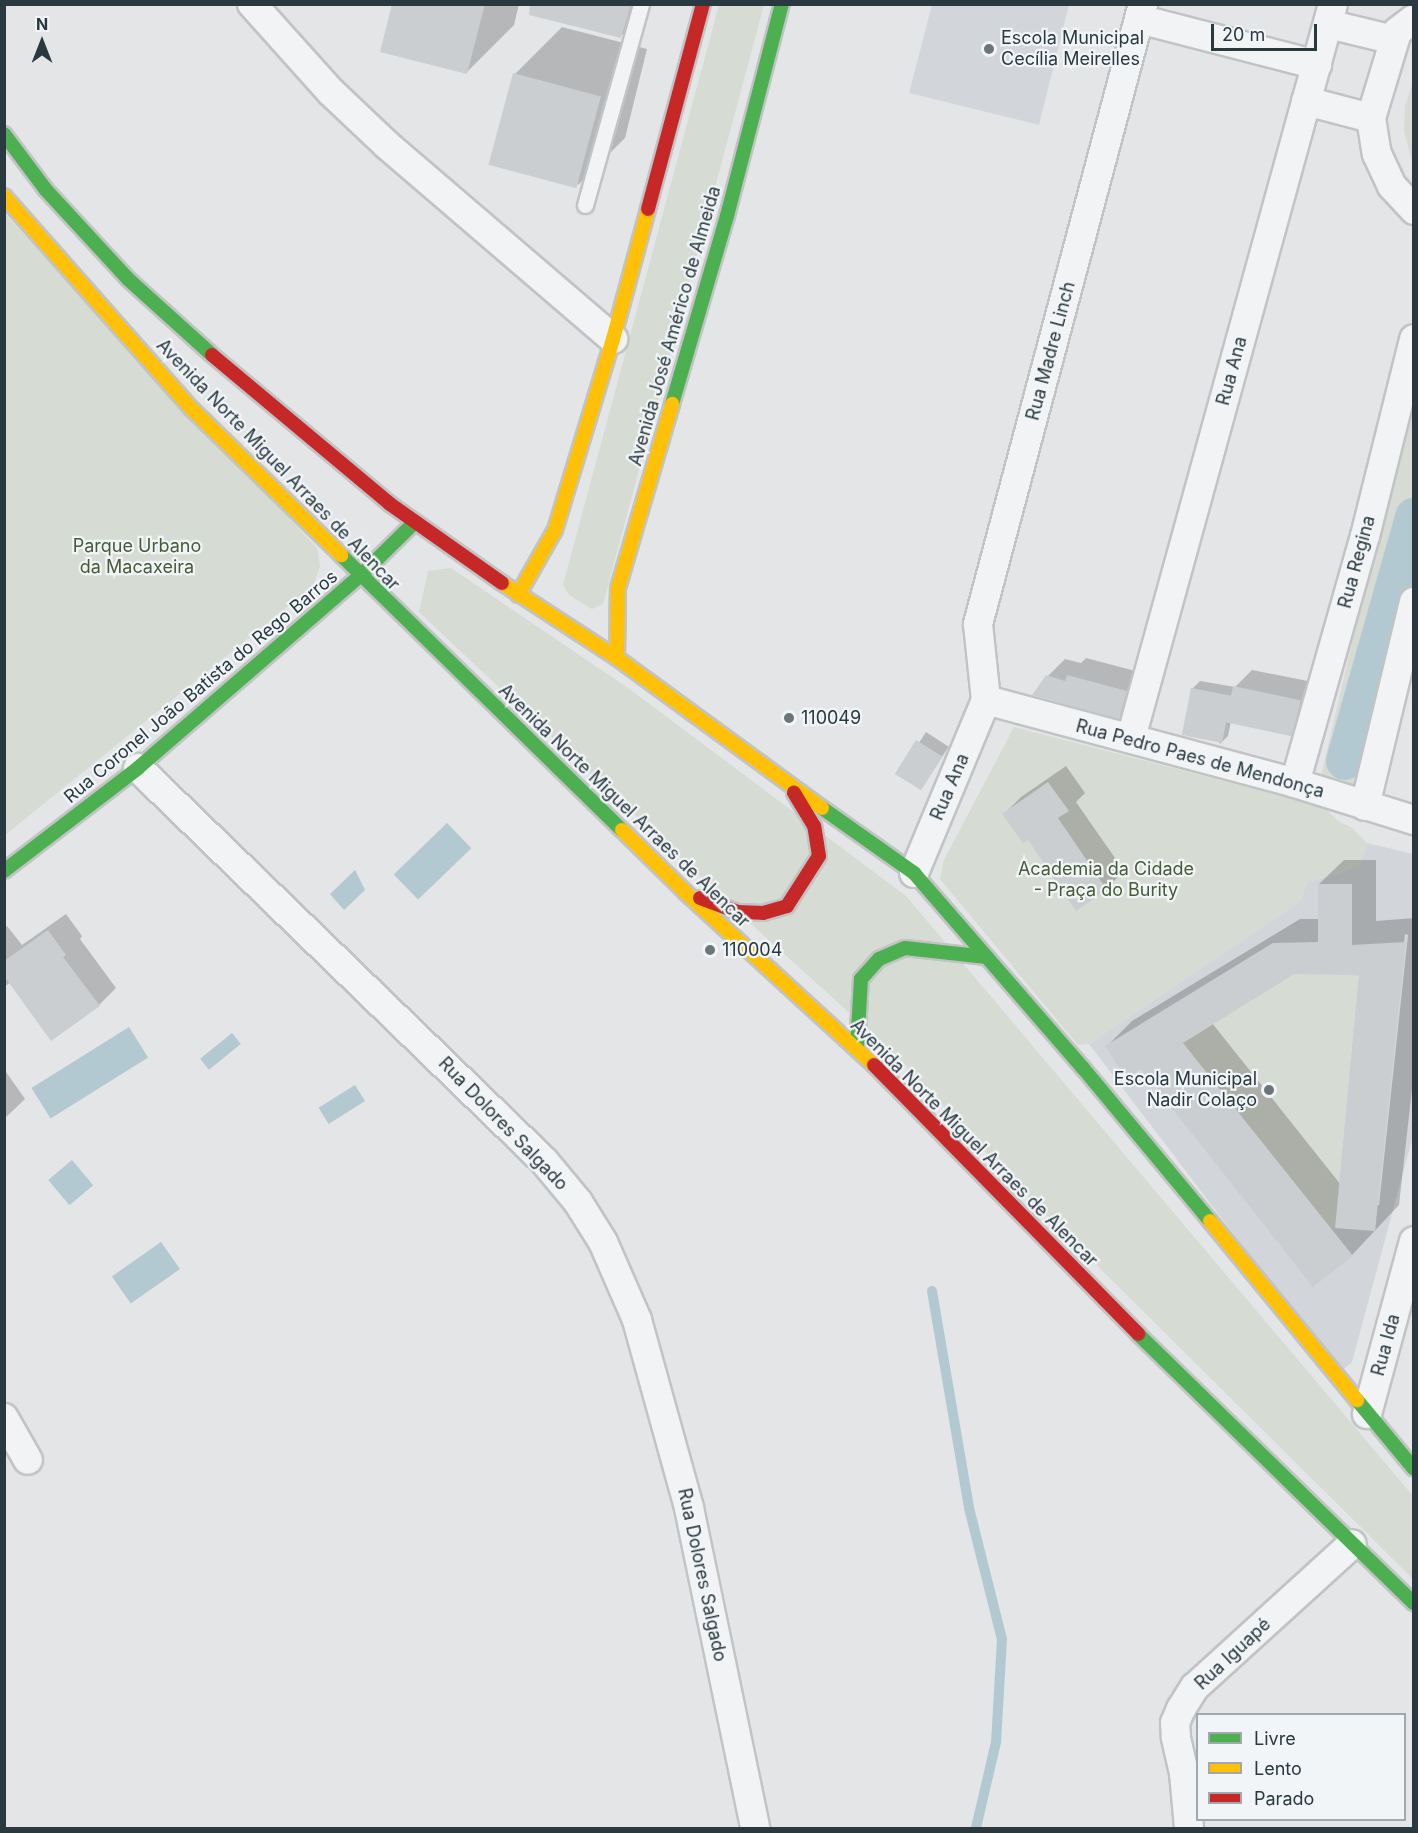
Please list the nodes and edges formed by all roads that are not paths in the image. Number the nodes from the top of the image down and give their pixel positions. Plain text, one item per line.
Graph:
1 (252, 4) edge
2 (641, 4) edge
3 (703, 4) edge
4 (782, 4) edge
5 (1141, 12) edge
6 (1330, 14) edge
7 (1413, 19) edge
8 (1394, 40) junction
9 (1317, 64) junction
10 (1306, 101) junction
11 (1371, 118) junction
12 (4, 134) edge
13 (4, 196) edge
14 (585, 205) dead end
15 (1413, 210) edge
16 (613, 339) junction
17 (1413, 339) edge
18 (415, 522) junction
19 (360, 576) junction
20 (518, 595) junction
21 (1413, 602) edge
22 (617, 658) junction
23 (986, 700) junction
24 (1131, 738) junction
25 (138, 768) junction
26 (1295, 783) junction
27 (790, 786) junction
28 (1365, 806) junction
29 (1413, 820) edge
30 (4, 871) edge
31 (914, 873) junction
32 (685, 892) junction
33 (987, 957) junction
34 (857, 1048) junction
35 (1413, 1242) edge
36 (1367, 1414) junction
37 (4, 1418) edge
38 (28, 1460) dead end
39 (1413, 1469) edge
40 (1352, 1545) junction
41 (1413, 1603) edge
42 (755, 1828) edge
43 (1189, 1828) edge

1 - 16 street
2 - 14 lane
3 - 16 main road
4 - 22 main road, Avenida José Américo de Almeida
5 - 9 street
5 - 23 street, Rua Madre Linch
6 - 8 street
6 - 9 street, Rua Ana
7 - 8 street
8 - 11 street
9 - 10 street, Rua Ana
10 - 11 street
10 - 24 street, Rua Ana
11 - 15 street
12 - 18 main road, Avenida Norte Miguel Arraes de Alencar
13 - 19 main road, Avenida Norte Miguel Arraes de Alencar
16 - 20 main road
17 - 26 street, Rua Regina
18 - 19 main road, Rua Coronel João Batista do Rego Barros
18 - 20 main road, Avenida Norte Miguel Arraes de Alencar
19 - 25 main road, Rua Coronel João Batista do Rego Barros
19 - 32 main road, Avenida Norte Miguel Arraes de Alencar
20 - 22 main road, Avenida Norte Miguel Arraes de Alencar
21 - 28 street
22 - 27 main road, Avenida Norte Miguel Arraes de Alencar
23 - 24 street, Rua Pedro Paes de Mendonça
23 - 31 street, Rua Ana
24 - 26 street, Rua Pedro Paes de Mendonça
25 - 30 main road, Rua Coronel João Batista do Rego Barros
25 - 42 street, Rua Dolores Salgado
26 - 28 street, Rua Pedro Paes de Mendonça
27 - 31 main road, Avenida Norte Miguel Arraes de Alencar
27 - 32 main road
28 - 29 street, Rua Pedro Paes de Mendonça
31 - 33 main road, Avenida Norte Miguel Arraes de Alencar
32 - 34 main road, Avenida Norte Miguel Arraes de Alencar
33 - 34 main road
33 - 36 main road, Avenida Norte Miguel Arraes de Alencar
34 - 40 main road, Avenida Norte Miguel Arraes de Alencar
35 - 36 street, Rua Ida
36 - 39 main road, Avenida Norte Miguel Arraes de Alencar
37 - 38 street
40 - 41 main road, Avenida Norte Miguel Arraes de Alencar
40 - 43 street, Rua Iguapé

